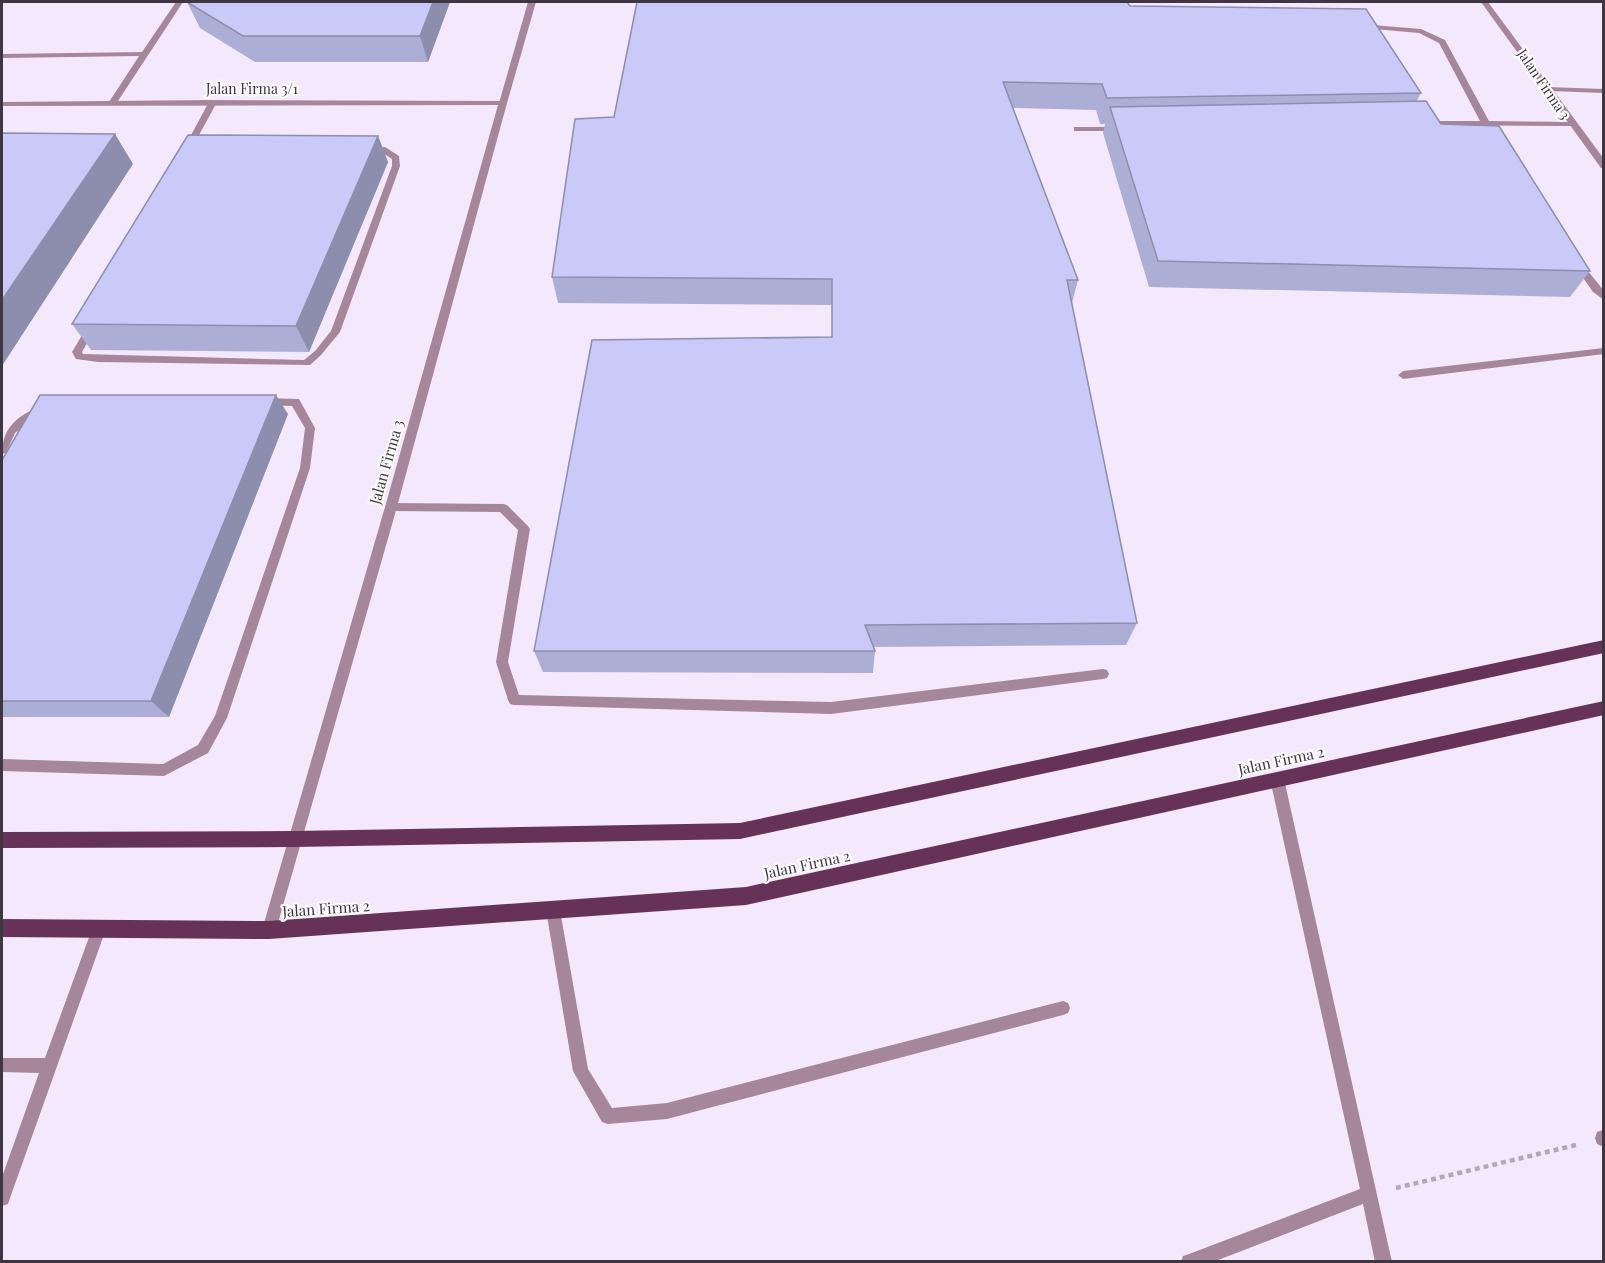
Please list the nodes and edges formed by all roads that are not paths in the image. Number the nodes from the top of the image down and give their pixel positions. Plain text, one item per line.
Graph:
1 (179, 2) edge
2 (532, 2) edge
3 (1485, 2) edge
4 (1351, 26) edge
5 (144, 54) junction
6 (2, 56) edge
7 (1550, 89) junction
8 (1604, 91) edge
9 (113, 102) junction
10 (213, 102) junction
11 (503, 103) junction
12 (2, 104) edge
13 (1485, 122) junction
14 (1415, 123) edge
15 (1571, 124) junction
16 (1077, 129) dead end
17 (1124, 129) edge
18 (191, 142) junction
19 (203, 142) edge
20 (358, 148) edge
21 (182, 161) edge
22 (1604, 166) edge
23 (1569, 251) edge
24 (1604, 297) edge
25 (99, 313) edge
26 (1604, 351) edge
27 (1403, 375) dead end
28 (249, 402) edge
29 (44, 407) edge
30 (2, 450) edge
31 (391, 507) junction
32 (1604, 646) edge
33 (1103, 674) dead end
34 (1604, 708) edge
35 (2, 765) edge
36 (1277, 779) junction
37 (295, 839) junction
38 (2, 840) edge
39 (553, 910) junction
40 (2, 928) edge
41 (99, 929) junction
42 (269, 930) junction
43 (1063, 1008) dead end
44 (2, 1065) edge
45 (50, 1066) junction
46 (1369, 1194) junction
47 (2, 1198) edge
48 (1189, 1262) edge
49 (1384, 1262) edge

1 - 5 street
2 - 11 street, Jalan Firma 3
3 - 7 street, Jalan Firma 3
4 - 13 street
5 - 6 street
5 - 9 street
7 - 8 street
7 - 15 street, Jalan Firma 3
9 - 10 street, Jalan Firma 3/1
9 - 12 street, Jalan Firma 3/1
10 - 11 street, Jalan Firma 3/1
10 - 18 street
11 - 31 street, Jalan Firma 3
13 - 14 street
13 - 15 street
15 - 22 street, Jalan Firma 3
16 - 17 street
18 - 19 street
18 - 21 street
20 - 25 street
23 - 24 street
26 - 27 street
28 - 35 street
29 - 30 street
31 - 33 street
31 - 37 street, Jalan Firma 3
32 - 37 main road
34 - 36 main road, Jalan Firma 2
36 - 39 main road, Jalan Firma 2
36 - 46 street
37 - 38 main road
37 - 42 street, Jalan Firma 3
39 - 42 main road, Jalan Firma 2
39 - 43 street
40 - 41 main road, Jalan Firma 2
41 - 42 main road, Jalan Firma 2
41 - 45 street
44 - 45 street
45 - 47 street
46 - 48 street
46 - 49 street

